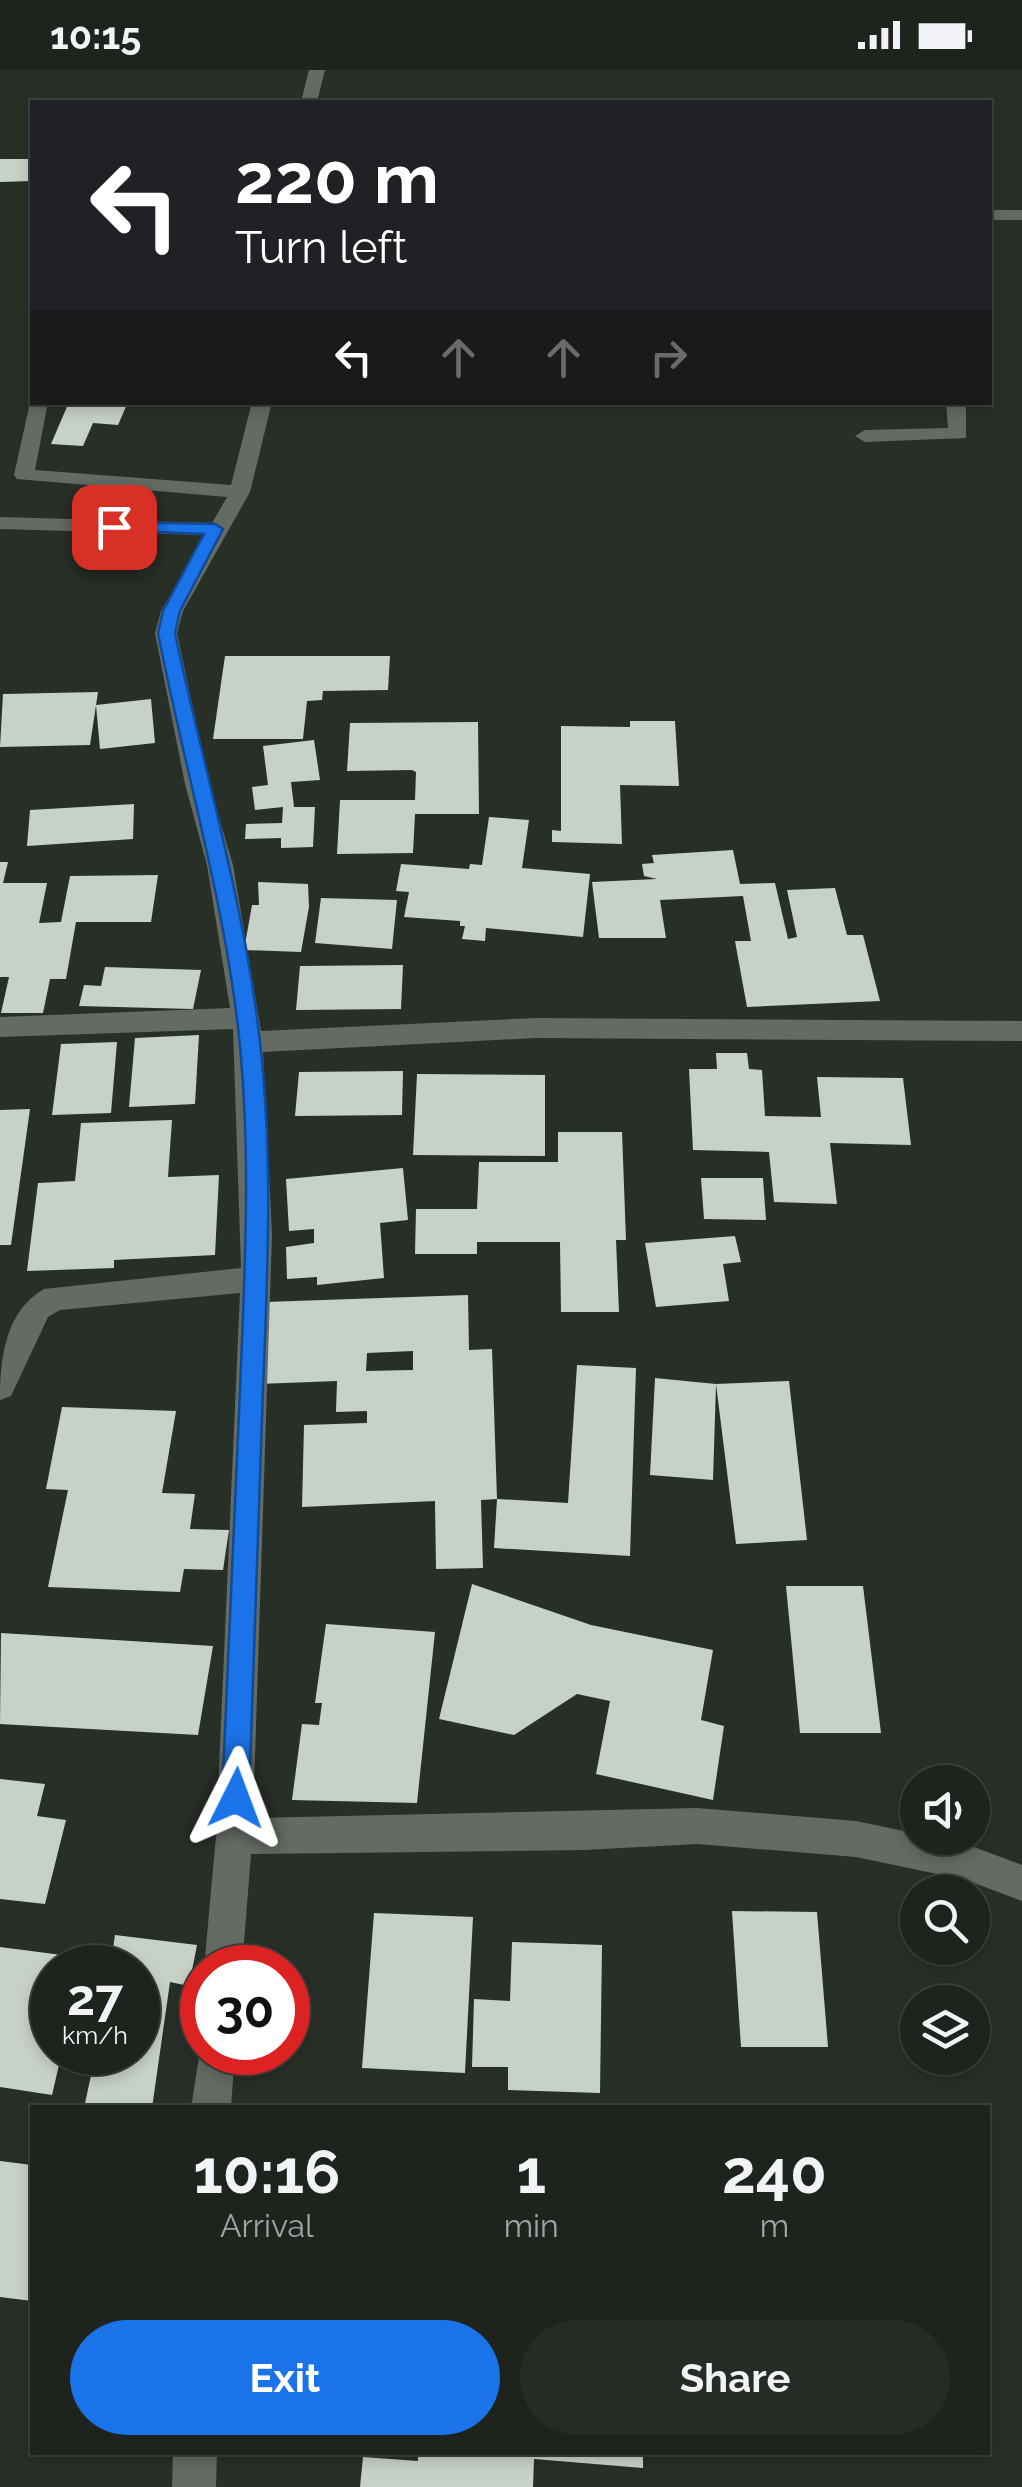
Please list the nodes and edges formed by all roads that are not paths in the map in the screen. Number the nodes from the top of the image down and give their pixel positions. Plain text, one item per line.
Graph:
1 (317, 70) edge
2 (310, 100) edge
3 (1022, 214) edge
4 (992, 215) edge
5 (37, 405) edge
6 (261, 405) edge
7 (956, 405) edge
8 (864, 436) dead end
9 (240, 492) junction
10 (10, 502) edge
11 (215, 529) junction
12 (0, 1026) edge
13 (248, 1030) junction
14 (1022, 1031) edge
15 (256, 1279) junction
16 (0, 1386) edge
17 (234, 1836) junction
18 (1022, 1882) edge
19 (226, 1945) edge
20 (214, 2075) edge
21 (211, 2105) edge
22 (195, 2455) edge
23 (194, 2487) edge

1 - 2 street
3 - 4 street
5 - 10 street
6 - 9 street
7 - 8 street
9 - 10 street
9 - 11 street
10 - 11 street
11 - 13 street
12 - 13 street
13 - 14 street
13 - 15 street
15 - 16 street
15 - 17 street
17 - 18 street
17 - 19 street
20 - 21 street
22 - 23 street

